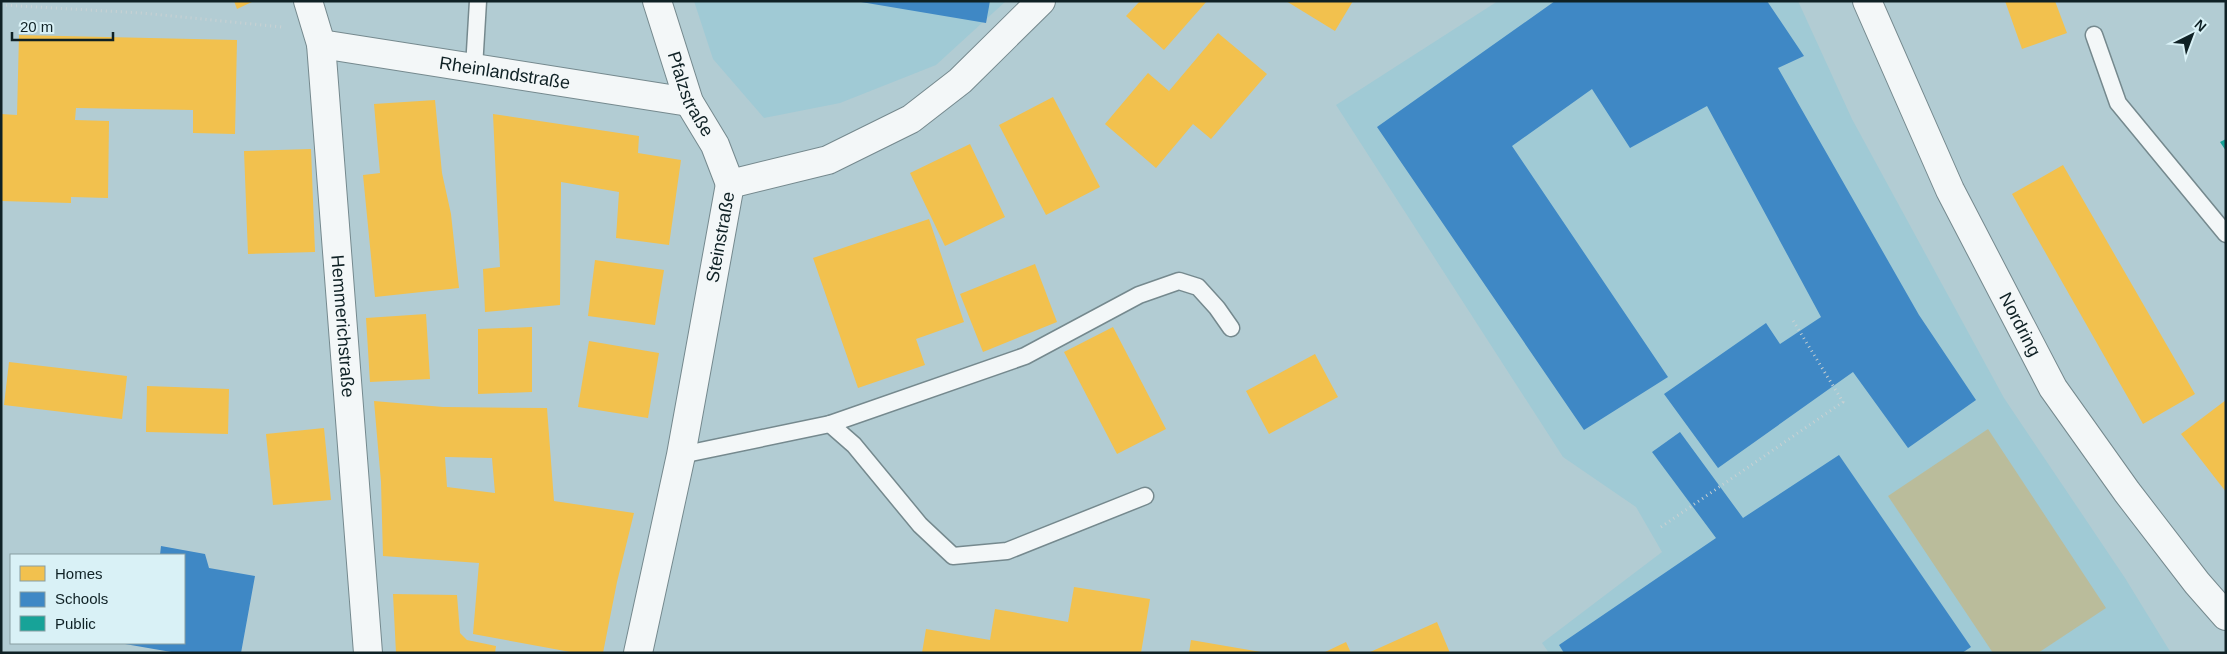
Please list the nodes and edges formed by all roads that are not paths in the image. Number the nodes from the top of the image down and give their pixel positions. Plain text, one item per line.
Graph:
1 (308, 1) edge
2 (478, 1) edge
3 (657, 1) edge
4 (1041, 1) edge
5 (1867, 1) edge
6 (2094, 35) dead end
7 (319, 37) junction
8 (474, 68) junction
9 (689, 102) junction
10 (730, 184) junction
11 (2226, 234) edge
12 (1231, 328) dead end
13 (830, 424) junction
14 (681, 455) junction
15 (1145, 496) dead end
16 (2226, 616) edge
17 (368, 653) edge
18 (638, 653) edge

1 - 7 street, Hemmerichstraße
2 - 8 lane
3 - 9 street, Pfalzstraße
4 - 10 street, Steinstraße
5 - 16 street, Nordring
6 - 11 lane
7 - 8 street, Rheinlandstraße
7 - 17 street, Hemmerichstraße
8 - 9 street, Rheinlandstraße
9 - 10 street, Pfalzstraße
10 - 14 street, Steinstraße
12 - 13 lane
13 - 14 lane
13 - 15 lane
14 - 18 street, Steinstraße

